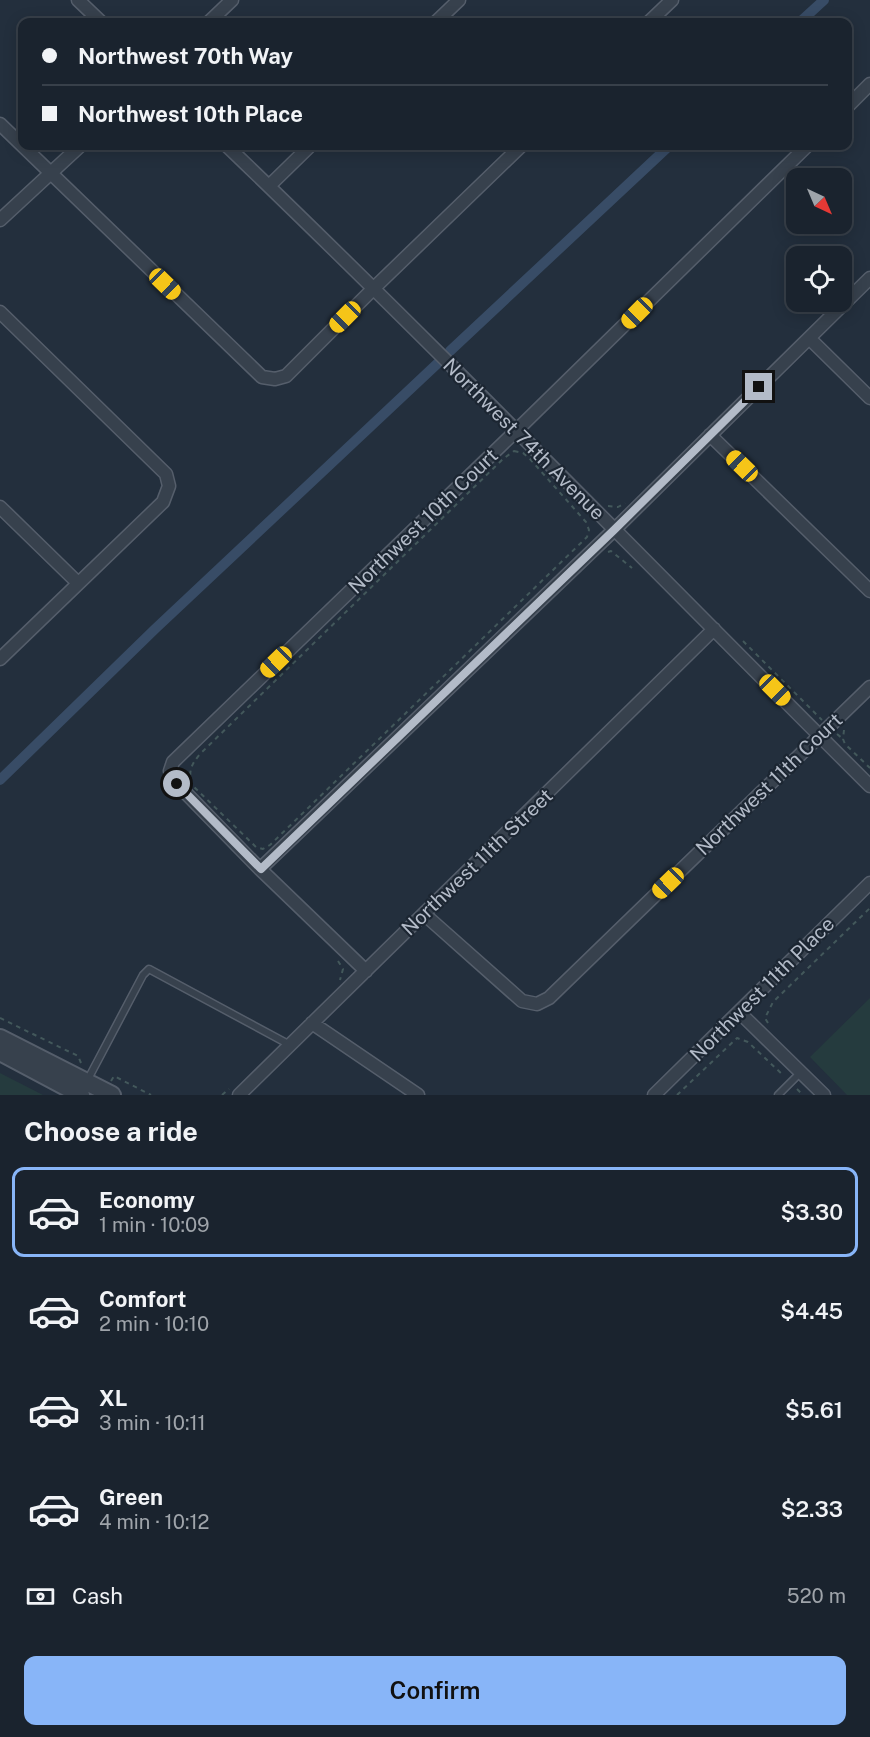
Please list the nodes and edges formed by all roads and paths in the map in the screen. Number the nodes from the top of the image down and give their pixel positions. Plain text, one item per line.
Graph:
1 (78, 0) edge
2 (232, 0) edge
3 (459, 0) edge
4 (672, 0) edge
5 (97, 18) edge
6 (213, 18) edge
7 (440, 18) edge
8 (653, 18) edge
9 (870, 84) edge
10 (852, 102) edge
11 (0, 124) edge
12 (18, 142) edge
13 (26, 150) edge
14 (76, 150) edge
15 (231, 150) edge
16 (306, 150) edge
17 (517, 150) edge
18 (803, 150) edge
19 (50, 174) junction
20 (269, 186) junction
21 (0, 220) edge
22 (870, 279) edge
23 (374, 288) junction
24 (0, 312) edge
25 (809, 338) junction
26 (870, 398) edge
27 (517, 430) junction
28 (710, 435) junction
29 (503, 459) joint
30 (632, 496) dead end
31 (605, 504) dead end
32 (0, 507) edge
33 (614, 530) junction
34 (602, 555) dead end
35 (632, 568) dead end
36 (78, 583) junction
37 (870, 591) edge
38 (714, 629) junction
39 (741, 640) dead end
40 (0, 659) edge
41 (870, 687) edge
42 (816, 713) junction
43 (822, 715) dead end
44 (844, 730) dead end
45 (825, 731) junction
46 (843, 739) junction
47 (870, 768) edge
48 (870, 786) edge
49 (261, 869) junction
50 (870, 883) edge
51 (870, 908) edge
52 (424, 914) junction
53 (339, 961) dead end
54 (366, 971) junction
55 (333, 986) dead end
56 (740, 1012) junction
57 (769, 1012) dead end
58 (0, 1018) edge
59 (312, 1023) junction
60 (0, 1038) edge
61 (290, 1045) junction
62 (0, 1052) edge
63 (801, 1072) junction
64 (790, 1082) junction
65 (85, 1086) edge
66 (235, 1091) edge
67 (109, 1093) edge
68 (152, 1095) edge
69 (222, 1095) edge
70 (418, 1095) edge
71 (654, 1095) edge
72 (677, 1095) edge
73 (778, 1095) edge
74 (803, 1095) edge
75 (824, 1095) edge

1 - 5 street
2 - 6 street
3 - 7 street
4 - 8 street
9 - 10 street
11 - 12 street
13 - 19 street
14 - 19 street
15 - 20 street, Northwest 74th Avenue
16 - 20 street
17 - 23 street
18 - 27 street, Northwest 10th Court
19 - 21 street
19 - 23 street
20 - 23 street, Northwest 74th Avenue
22 - 25 street
23 - 27 street, Northwest 74th Avenue
24 - 36 street
25 - 26 street
25 - 28 street
27 - 33 street, Northwest 74th Avenue
27 - 49 street, Northwest 10th Court
28 - 33 street
28 - 37 street
29 - 29 path
30 - 31 path
32 - 36 street
33 - 38 street, Northwest 74th Avenue
33 - 49 street
34 - 35 path
36 - 40 street
38 - 45 street, Northwest 74th Avenue
38 - 52 street, Northwest 11th Street
39 - 42 path
41 - 45 street, Northwest 11th Court
42 - 43 path
42 - 45 path
44 - 46 path
45 - 46 path
45 - 48 street, Northwest 74th Avenue
45 - 52 street, Northwest 11th Court
46 - 47 path
49 - 54 street
50 - 56 street, Northwest 11th Place
51 - 57 path
52 - 54 street, Northwest 11th Street
53 - 55 path
54 - 59 street, Northwest 11th Street
56 - 63 street
56 - 71 street, Northwest 11th Place
58 - 65 path
59 - 61 street, Northwest 11th Street
59 - 70 street
60 - 65 street
61 - 65 lane
61 - 66 street, Northwest 11th Street
62 - 65 street
63 - 64 lane
63 - 75 street
64 - 72 path
64 - 73 lane
64 - 74 path
65 - 67 street
66 - 69 path
67 - 68 path

